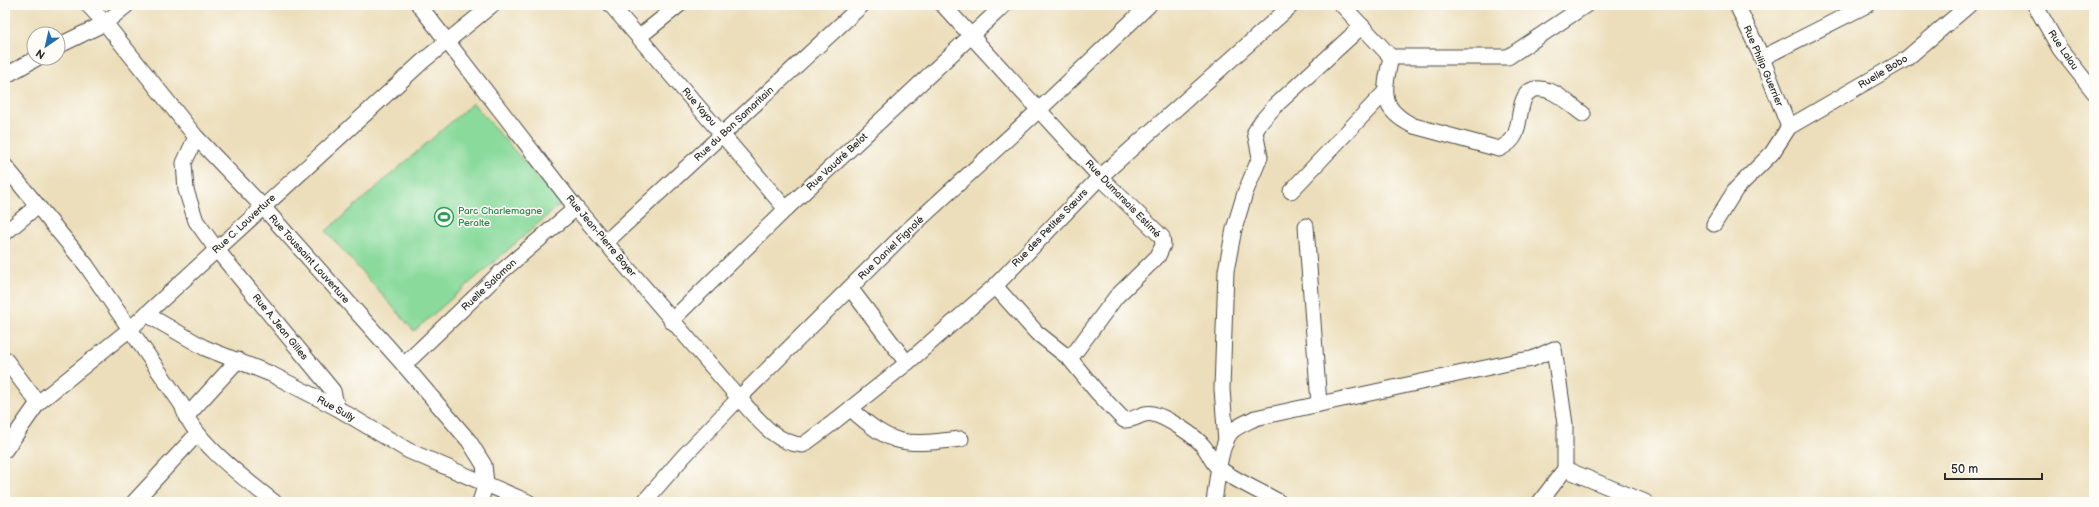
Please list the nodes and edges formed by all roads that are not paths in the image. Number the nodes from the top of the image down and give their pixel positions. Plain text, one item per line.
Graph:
1 (88, 5) edge
2 (127, 5) edge
3 (419, 5) edge
4 (492, 5) edge
5 (611, 5) edge
6 (679, 5) edge
7 (862, 5) edge
8 (943, 5) edge
9 (1004, 5) edge
10 (1149, 5) edge
11 (1292, 5) edge
12 (1342, 5) edge
13 (1586, 5) edge
14 (1737, 5) edge
15 (1867, 5) edge
16 (1968, 5) edge
17 (2035, 5) edge
18 (105, 23) junction
19 (1362, 26) junction
20 (971, 35) junction
21 (639, 37) junction
22 (447, 41) junction
23 (66, 42) edge
24 (1391, 57) junction
25 (1762, 58) junction
26 (26, 64) edge
27 (5, 76) edge
28 (1385, 92) junction
29 (2094, 92) edge
30 (1040, 109) junction
31 (1583, 114) dead end
32 (1789, 127) junction
33 (723, 135) junction
34 (196, 137) junction
35 (5, 166) edge
36 (1100, 177) junction
37 (1291, 191) dead end
38 (37, 206) junction
39 (263, 207) junction
40 (576, 208) junction
41 (786, 209) junction
42 (1714, 224) dead end
43 (1306, 226) dead end
44 (5, 233) edge
45 (606, 242) junction
46 (217, 250) junction
47 (995, 286) junction
48 (850, 288) junction
49 (146, 314) junction
50 (671, 321) junction
51 (130, 329) junction
52 (5, 359) edge
53 (1070, 359) junction
54 (238, 360) junction
55 (907, 363) junction
56 (404, 365) junction
57 (739, 398) junction
58 (38, 403) junction
59 (1318, 404) junction
60 (337, 408) junction
61 (851, 409) junction
62 (186, 417) junction
63 (197, 434) junction
64 (961, 440) dead end
65 (1226, 442) junction
66 (803, 445) joint
67 (5, 450) edge
68 (1219, 469) junction
69 (1565, 469) junction
70 (486, 483) junction
71 (142, 499) edge
72 (274, 502) edge
73 (480, 502) edge
74 (528, 502) edge
75 (644, 502) edge
76 (1214, 502) edge
77 (1279, 502) edge
78 (1540, 502) edge
79 (1645, 502) edge

1 - 18 street, Rue Toussaint Louverture
2 - 18 street
3 - 22 street, Rue Jean-Pierre Boyer
4 - 22 street, Rue C. Louverture
5 - 21 street, Rue Yayou
6 - 21 street
7 - 33 street, Rue du Bon Samaritain
8 - 20 street, Rue Dumarsais Estimé
9 - 20 street, Rue Vaudré Belot
10 - 30 street, Rue Daniel Fignolé
11 - 36 street, Rue des Petites Sœurs
12 - 19 street
13 - 24 street
14 - 25 street, Rue Philip Guerrier
15 - 25 street
16 - 32 street, Ruelle Bobo
17 - 29 street, Rue Lalau
18 - 23 street
18 - 34 street, Rue Toussaint Louverture
19 - 24 street
19 - 65 street
20 - 30 street, Rue Dumarsais Estimé
20 - 41 street, Rue Vaudré Belot
21 - 33 street, Rue Yayou
22 - 39 street, Rue C. Louverture
22 - 40 street, Rue Jean-Pierre Boyer
24 - 28 street
25 - 32 street, Rue Philip Guerrier
26 - 27 street
28 - 31 street
28 - 37 street
30 - 36 street, Rue Dumarsais Estimé
30 - 48 street, Rue Daniel Fignolé
32 - 42 street
33 - 41 street, Rue Yayou
33 - 45 street, Rue du Bon Samaritain
34 - 39 street, Rue Toussaint Louverture
34 - 46 street, Rue A. Jean Gilles
35 - 38 street
36 - 47 street, Rue des Petites Sœurs
36 - 53 street, Rue Dumarsais Estimé
38 - 44 street
38 - 51 street
39 - 46 street, Rue C. Louverture
39 - 56 street, Rue Toussaint Louverture
40 - 45 street, Rue Jean-Pierre Boyer
40 - 56 street, Ruelle Salomon
41 - 50 street, Rue Vaudré Belot
43 - 59 street
45 - 50 street, Rue Jean-Pierre Boyer
46 - 49 street, Rue C. Louverture
46 - 60 street, Rue A. Jean Gilles
47 - 53 street
47 - 55 street, Rue des Petites Sœurs
48 - 55 street
48 - 57 street, Rue Daniel Fignolé
49 - 51 street, Rue C. Louverture
49 - 54 street, Rue Sully
50 - 57 street, Rue Jean-Pierre Boyer
51 - 58 street, Rue C. Louverture
51 - 62 street
52 - 58 street
53 - 68 street
54 - 60 street, Rue Sully
54 - 62 street
55 - 61 street, Rue des Petites Sœurs
56 - 70 street, Rue Toussaint Louverture
57 - 66 street, Rue Jean-Pierre Boyer
57 - 75 street, Rue Daniel Fignolé
58 - 67 street, Rue C. Louverture
59 - 65 street
59 - 69 street
60 - 70 street, Rue Sully
61 - 64 street
61 - 66 street, Rue des Petites Sœurs
62 - 63 street
63 - 71 street
63 - 72 street
65 - 68 street
68 - 76 street
68 - 77 street
69 - 78 street
69 - 79 street
70 - 73 street
70 - 74 street, Rue Sully

